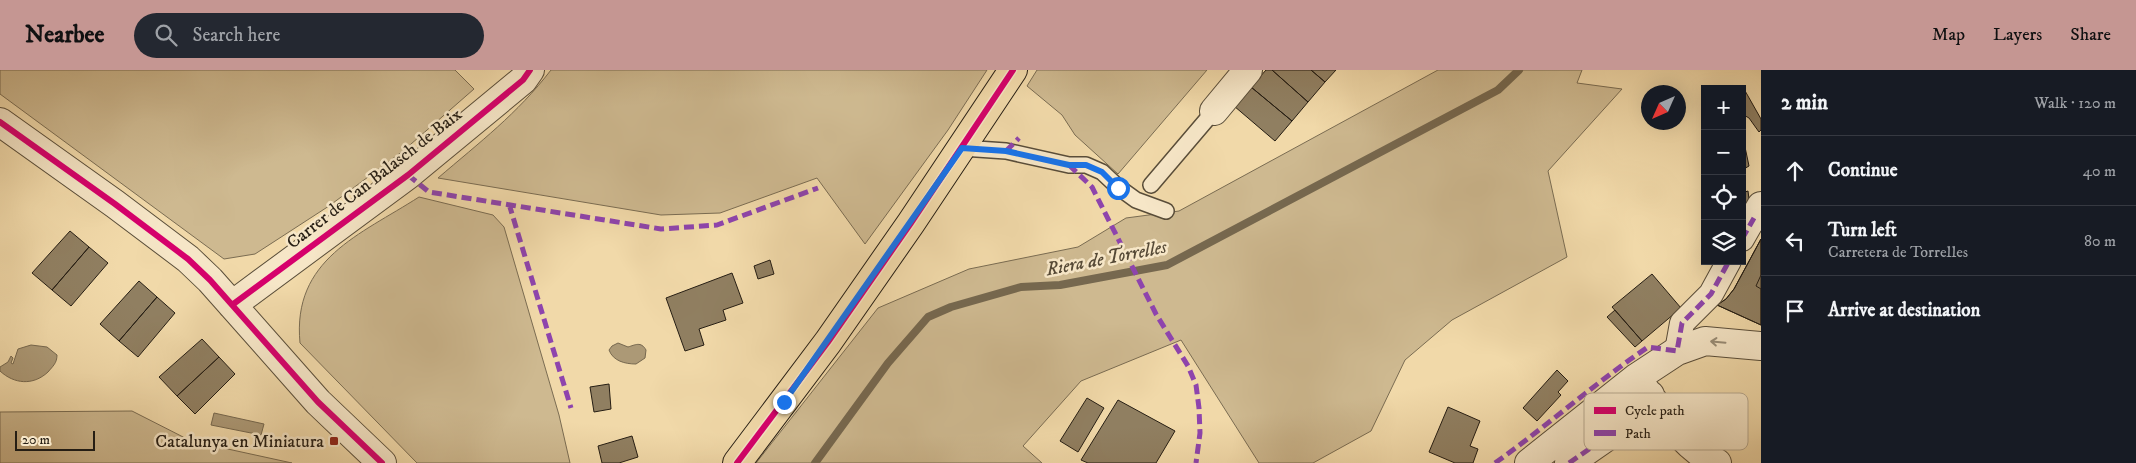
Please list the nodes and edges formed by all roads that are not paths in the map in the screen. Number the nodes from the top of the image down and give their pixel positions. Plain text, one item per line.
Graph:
1 (530, 70) edge
2 (1013, 70) edge
3 (1248, 70) edge
4 (1214, 111) joint
5 (0, 122) edge
6 (962, 148) junction
7 (1151, 184) dead end
8 (1166, 211) dead end
9 (1728, 265) edge
10 (232, 305) junction
11 (1761, 346) edge
12 (1677, 351) junction
13 (1643, 387) junction
14 (1634, 393) edge
15 (1639, 393) edge
16 (1647, 393) edge
17 (1584, 426) edge
18 (1588, 450) edge
19 (1697, 450) edge
20 (382, 463) edge
21 (737, 463) edge
22 (1529, 463) edge
23 (1569, 463) edge
24 (1717, 463) edge

1 - 10 street, Carrer de Can Balasch de Baix
2 - 6 main road
3 - 4 street
4 - 7 lane
5 - 10 street
6 - 8 lane
6 - 21 main road
9 - 12 street
10 - 20 street
11 -> 12 street
12 - 13 street
13 - 14 street
13 - 15 street
13 - 16 street
17 - 22 street
18 - 23 street
19 - 24 street

